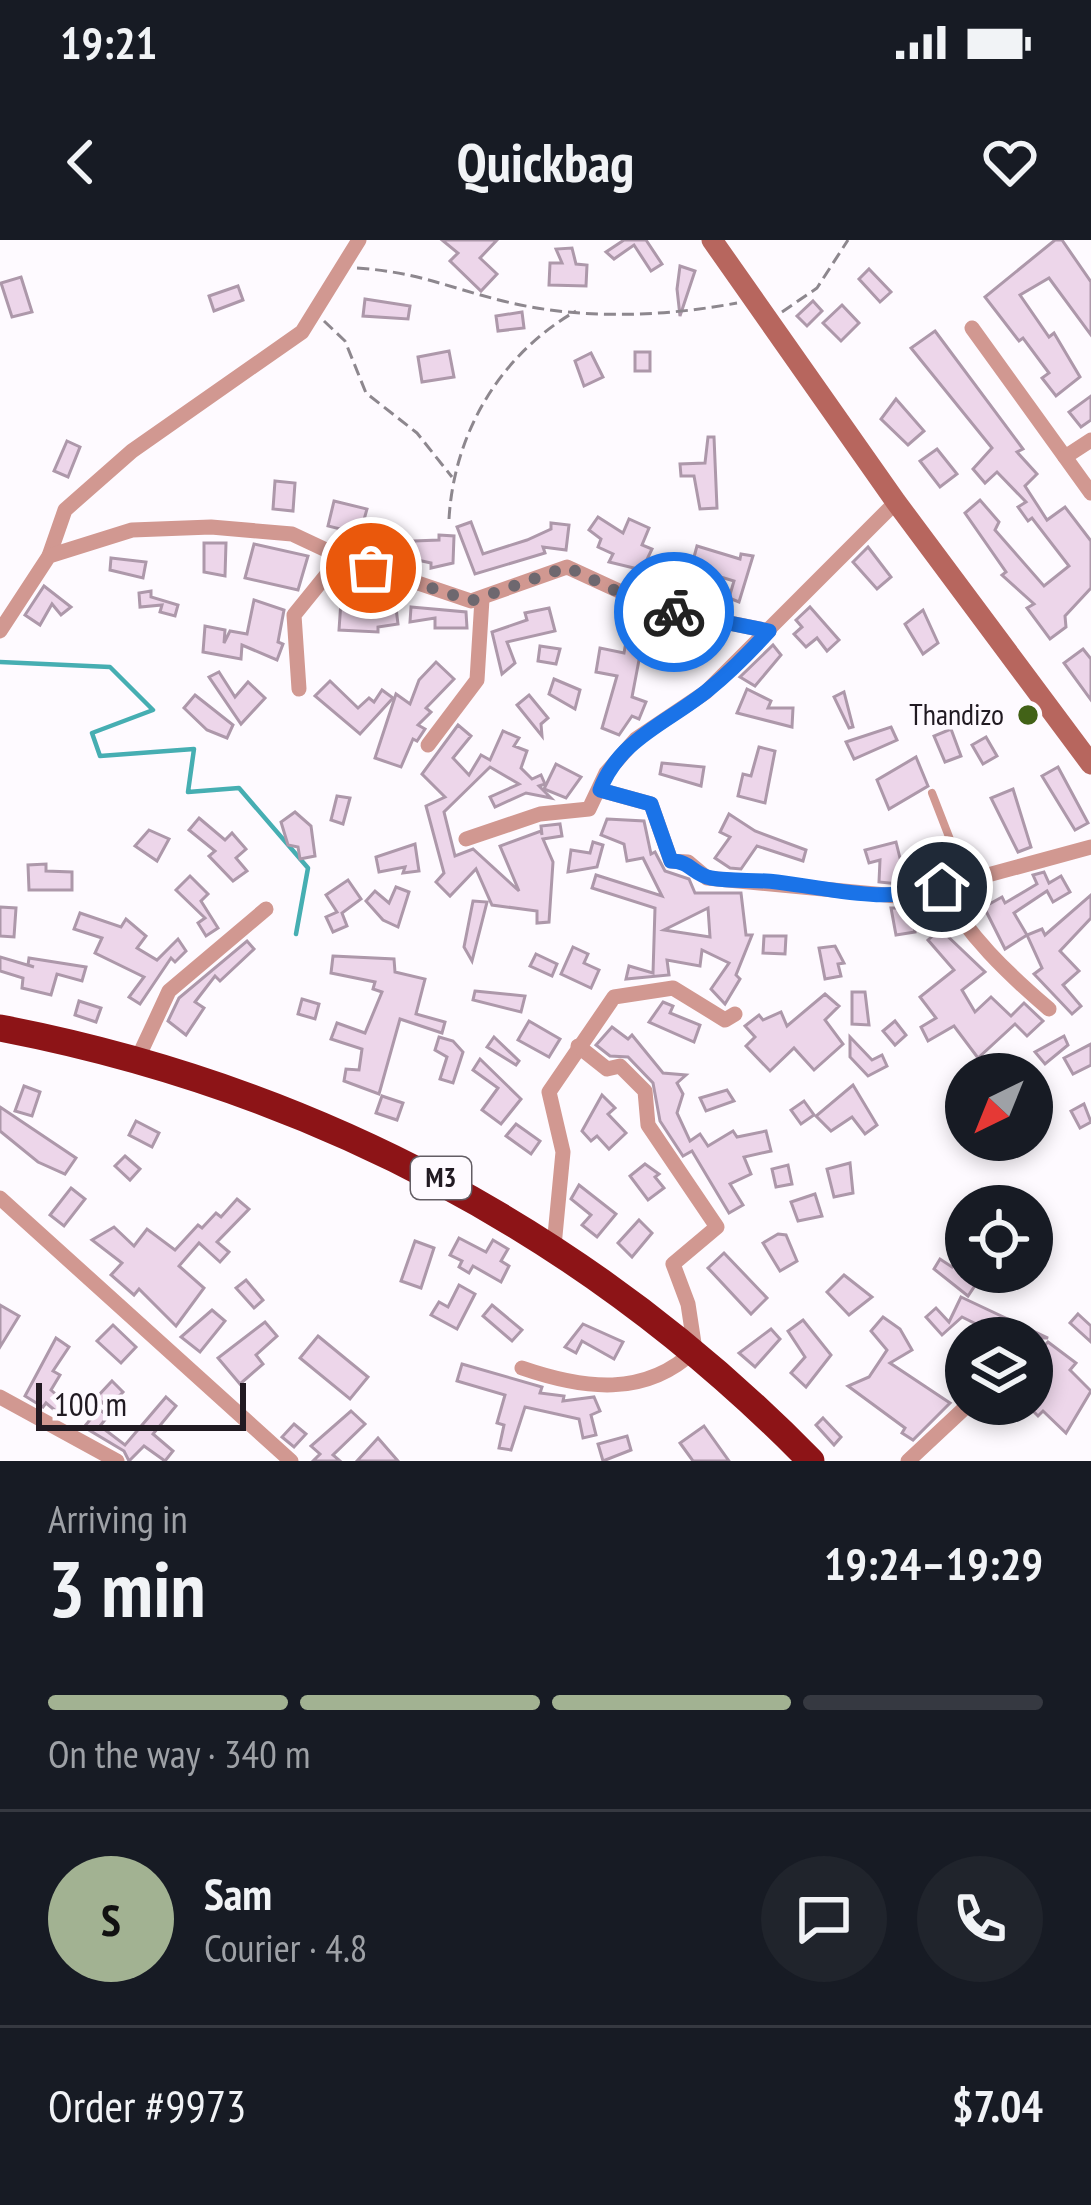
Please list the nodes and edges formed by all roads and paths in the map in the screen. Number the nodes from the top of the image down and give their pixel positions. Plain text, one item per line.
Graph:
1 (359, 240) edge
2 (712, 240) edge
3 (848, 240) edge
4 (344, 267) junction
5 (754, 296) junction
6 (576, 311) junction
7 (316, 312) junction
8 (771, 320) junction
9 (972, 328) dead end
10 (1091, 440) edge
11 (1065, 457) junction
12 (453, 478) junction
13 (1091, 493) edge
14 (896, 502) junction
15 (448, 519) dead end
16 (49, 556) junction
17 (341, 557) junction
18 (482, 599) junction
19 (0, 631) edge
20 (769, 631) junction
21 (299, 689) dead end
22 (428, 746) dead end
23 (1091, 764) edge
24 (600, 790) junction
25 (932, 793) dead end
26 (466, 839) dead end
27 (1091, 847) edge
28 (965, 878) junction
29 (942, 887) junction
30 (266, 909) dead end
31 (1049, 1009) dead end
32 (735, 1014) dead end
33 (0, 1028) edge
34 (578, 1046) junction
35 (137, 1060) junction
36 (2, 1205) edge
37 (554, 1246) junction
38 (695, 1350) junction
39 (522, 1369) dead end
40 (0, 1397) edge
41 (947, 1425) edge
42 (118, 1461) edge
43 (291, 1461) edge
44 (811, 1461) edge
45 (908, 1461) edge

1 - 4 street
2 - 5 main road
3 - 8 path
4 - 6 path
4 - 7 street
5 - 6 path
5 - 8 main road
6 - 12 path
7 - 12 path
7 - 16 street
8 - 14 main road
9 - 11 street
10 - 11 street
11 - 13 street
12 - 15 path
14 - 20 street
14 - 23 main road
16 - 17 street
16 - 19 street
17 - 18 street
17 - 21 street
18 - 20 street
18 - 22 street
20 - 24 street
24 - 26 street
24 - 29 street
25 - 28 lane
27 - 28 street
28 - 29 street
29 - 31 street
30 - 35 street
32 - 34 street
33 - 35 highway, M3
34 - 37 street
34 - 38 street
35 - 37 highway, M3
36 - 43 street
37 - 38 highway, M3
38 - 39 street
38 - 44 highway, M3
40 - 42 street
41 - 45 street

